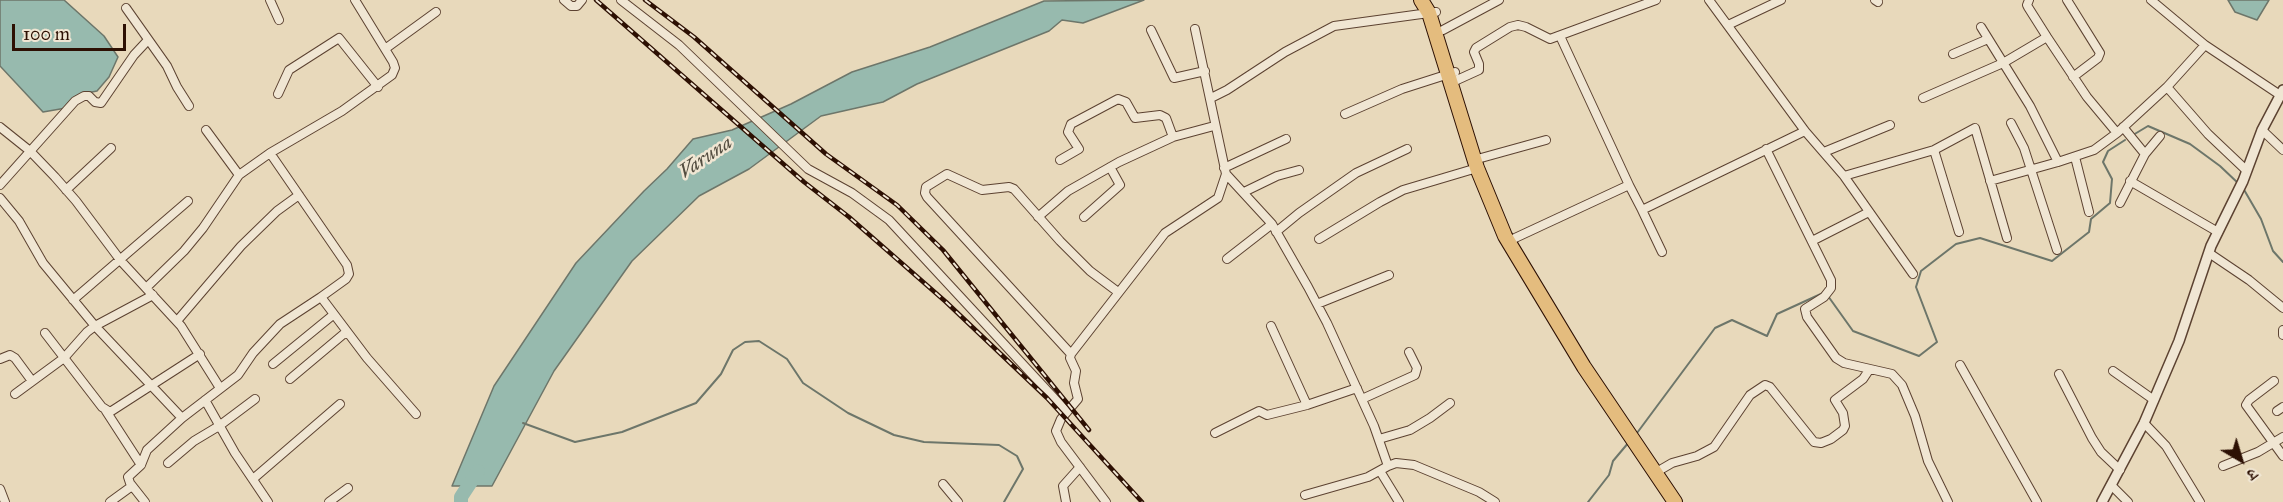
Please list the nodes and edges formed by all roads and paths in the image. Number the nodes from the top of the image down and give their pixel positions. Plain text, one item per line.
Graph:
1 (270, 0) edge
2 (355, 0) edge
3 (564, 0) edge
4 (582, 0) edge
5 (621, 0) edge
6 (1421, 0) edge
7 (1499, 0) edge
8 (1656, 0) edge
9 (1709, 0) edge
10 (1781, 0) edge
11 (2030, 0) edge
12 (2067, 0) edge
13 (2151, 0) edge
14 (126, 8) dead end
15 (1432, 8) edge
16 (436, 12) dead end
17 (279, 20) dead end
18 (1728, 25) junction
19 (1981, 27) dead end
20 (1195, 29) dead end
21 (1151, 30) dead end
22 (1443, 30) junction
23 (1560, 36) junction
24 (2047, 38) junction
25 (1988, 39) junction
26 (148, 40) junction
27 (2205, 45) junction
28 (385, 49) junction
29 (1953, 54) dead end
30 (2003, 63) junction
31 (1204, 71) junction
32 (1453, 75) junction
33 (2073, 77) junction
34 (378, 87) junction
35 (2167, 87) junction
36 (2282, 92) edge
37 (278, 94) dead end
38 (1211, 98) junction
39 (1923, 98) dead end
40 (189, 106) dead end
41 (1345, 114) dead end
42 (2011, 123) dead end
43 (1890, 125) dead end
44 (1214, 126) junction
45 (0, 127) edge
46 (206, 130) dead end
47 (2120, 130) junction
48 (2262, 130) junction
49 (1805, 131) junction
50 (2160, 136) dead end
51 (1173, 137) junction
52 (1286, 140) dead end
53 (1546, 141) dead end
54 (111, 148) dead end
55 (1407, 149) dead end
56 (1766, 149) junction
57 (1934, 150) junction
58 (2283, 150) edge
59 (30, 152) junction
60 (270, 153) junction
61 (1824, 153) junction
62 (2145, 154) junction
63 (2074, 157) junction
64 (1060, 160) dead end
65 (2058, 162) junction
66 (1479, 163) junction
67 (1110, 167) junction
68 (2031, 169) junction
69 (1299, 170) dead end
70 (2246, 170) junction
71 (1225, 171) junction
72 (239, 175) junction
73 (1844, 176) junction
74 (1990, 181) junction
75 (2130, 181) junction
76 (0, 185) edge
77 (1629, 185) junction
78 (66, 190) junction
79 (1244, 192) junction
80 (299, 195) junction
81 (0, 198) edge
82 (188, 201) dead end
83 (2120, 203) dead end
84 (1642, 210) junction
85 (1869, 212) junction
86 (2089, 212) dead end
87 (1038, 217) junction
88 (1084, 217) dead end
89 (1274, 228) junction
90 (1959, 232) dead end
91 (2218, 232) junction
92 (1515, 238) junction
93 (2007, 238) dead end
94 (1319, 239) dead end
95 (1812, 241) junction
96 (2057, 250) dead end
97 (1662, 252) dead end
98 (2209, 253) junction
99 (1227, 258) dead end
100 (121, 261) junction
101 (1913, 274) dead end
102 (1389, 275) dead end
103 (146, 288) junction
104 (1118, 292) junction
105 (153, 295) junction
106 (321, 297) junction
107 (73, 300) junction
108 (1317, 304) junction
109 (2283, 308) edge
110 (333, 315) junction
111 (177, 321) junction
112 (95, 326) junction
113 (1271, 326) dead end
114 (346, 332) junction
115 (45, 333) dead end
116 (1409, 352) dead end
117 (200, 354) junction
118 (1071, 354) junction
119 (64, 358) junction
120 (0, 359) edge
121 (273, 364) dead end
122 (1960, 365) dead end
123 (1869, 370) junction
124 (2113, 371) dead end
125 (2060, 374) dead end
126 (290, 379) dead end
127 (32, 381) junction
128 (2274, 381) dead end
129 (151, 386) junction
130 (220, 388) junction
131 (1357, 388) junction
132 (15, 394) dead end
133 (255, 399) dead end
134 (1362, 399) junction
135 (205, 400) junction
136 (2154, 400) junction
137 (1450, 403) dead end
138 (340, 404) dead end
139 (1306, 405) junction
140 (106, 411) junction
141 (1067, 412) junction
142 (416, 414) dead end
143 (182, 418) junction
144 (1623, 422) junction
145 (2144, 423) junction
146 (219, 426) junction
147 (1215, 433) dead end
148 (2283, 437) edge
149 (1378, 439) junction
150 (2273, 442) junction
151 (1638, 445) junction
152 (2283, 456) edge
153 (168, 463) dead end
154 (141, 465) junction
155 (2223, 466) dead end
156 (1080, 467) junction
157 (1384, 469) junction
158 (1660, 470) junction
159 (2121, 470) junction
160 (253, 479) junction
161 (943, 484) dead end
162 (132, 486) junction
163 (2112, 486) junction
164 (348, 488) dead end
165 (0, 489) edge
166 (1305, 495) dead end
167 (5, 502) edge
168 (110, 502) edge
169 (145, 502) edge
170 (268, 502) edge
171 (329, 502) edge
172 (958, 502) edge
173 (1066, 502) edge
174 (1106, 502) edge
175 (1399, 502) edge
176 (1495, 502) edge
177 (1675, 502) edge
178 (1682, 502) edge
179 (1948, 502) edge
180 (2037, 502) edge
181 (2102, 502) edge
182 (2128, 502) edge
183 (2200, 502) edge

1 - 17 street
2 - 28 street
3 - 4 street
5 - 141 street
6 - 15 highway
7 - 22 street
8 - 23 street
9 - 18 street
10 - 18 street
11 - 24 street
12 - 33 street
13 - 27 street
14 - 26 street
15 - 22 highway
15 - 32 highway
15 - 38 street
16 - 28 street
18 - 49 street
19 - 25 street
20 - 31 street
21 - 31 street
22 - 32 highway
23 - 32 street
23 - 77 street
24 - 30 street
24 - 33 street
25 - 29 street
25 - 30 street
26 - 40 street
26 - 59 street
27 - 35 street
27 - 36 street
28 - 34 street
30 - 39 street
30 - 65 street
31 - 38 street
32 - 41 street
32 - 66 highway
33 - 47 street
34 - 37 street
34 - 60 street
35 - 47 street
35 - 70 street
36 - 48 street
38 - 44 street
42 - 68 street
43 - 61 street
44 - 51 street
44 - 71 street
45 - 59 street
46 - 72 street
47 - 62 street
47 - 63 street
48 - 58 street
48 - 70 street
49 - 56 street
49 - 61 street
50 - 62 street
51 - 64 street
51 - 67 street
52 - 71 street
53 - 66 street
54 - 78 street
55 - 89 street
56 - 84 street
56 - 95 street
57 - 73 street
57 - 74 street
57 - 90 street
59 - 76 street
59 - 78 street
60 - 72 street
60 - 80 street
61 - 73 street
62 - 75 street
63 - 65 street
63 - 86 street
65 - 68 street
66 - 92 highway
66 - 94 street
66 - 144 highway
67 - 87 street
67 - 88 street
68 - 74 street
68 - 96 street
69 - 79 street
70 - 91 street
71 - 79 street
71 - 104 street
72 - 103 street
73 - 85 street
74 - 93 street
75 - 83 street
75 - 91 street
77 - 84 street
77 - 92 street
78 - 100 street
79 - 89 street
80 - 106 street
80 - 111 street
81 - 107 street
82 - 100 street
84 - 97 street
85 - 95 street
85 - 101 street
87 - 104 street
87 - 118 street
89 - 99 street
89 - 108 street
91 - 98 street
92 - 144 highway
95 - 123 street
98 - 109 street
98 - 136 street
100 - 103 street
100 - 107 street
102 - 108 street
103 - 105 street
104 - 118 street
105 - 111 street
105 - 112 street
106 - 110 street
106 - 130 street
107 - 112 street
108 - 131 street
110 - 114 street
110 - 121 street
111 - 117 street
112 - 119 street
112 - 129 street
113 - 139 street
114 - 126 street
114 - 142 street
115 - 119 street
116 - 134 street
117 - 129 street
117 - 130 street
118 - 141 street
119 - 127 street
119 - 140 street
120 - 127 street
122 - 180 street
123 - 158 street
123 - 179 street
124 - 136 street
125 - 159 street
127 - 132 street
128 - 150 street
129 - 140 street
129 - 143 street
130 - 135 street
131 - 134 street
131 - 139 street
133 - 146 street
134 - 149 street
135 - 143 street
135 - 146 street
136 - 145 street
137 - 149 street
138 - 160 street
139 - 147 street
140 - 154 street
141 - 156 street
143 - 154 street
144 - 151 highway
145 - 159 street
145 - 183 street
146 - 153 street
146 - 160 street
148 - 150 street
149 - 157 street
150 - 152 street
150 - 155 street
151 - 158 highway
151 - 177 highway
154 - 162 street
156 - 173 street
156 - 174 street
157 - 166 street
157 - 175 street
157 - 176 street
158 - 178 highway
159 - 163 street
160 - 170 street
161 - 172 street
162 - 168 street
162 - 169 street
163 - 181 street
163 - 182 street
164 - 171 street
165 - 167 street

